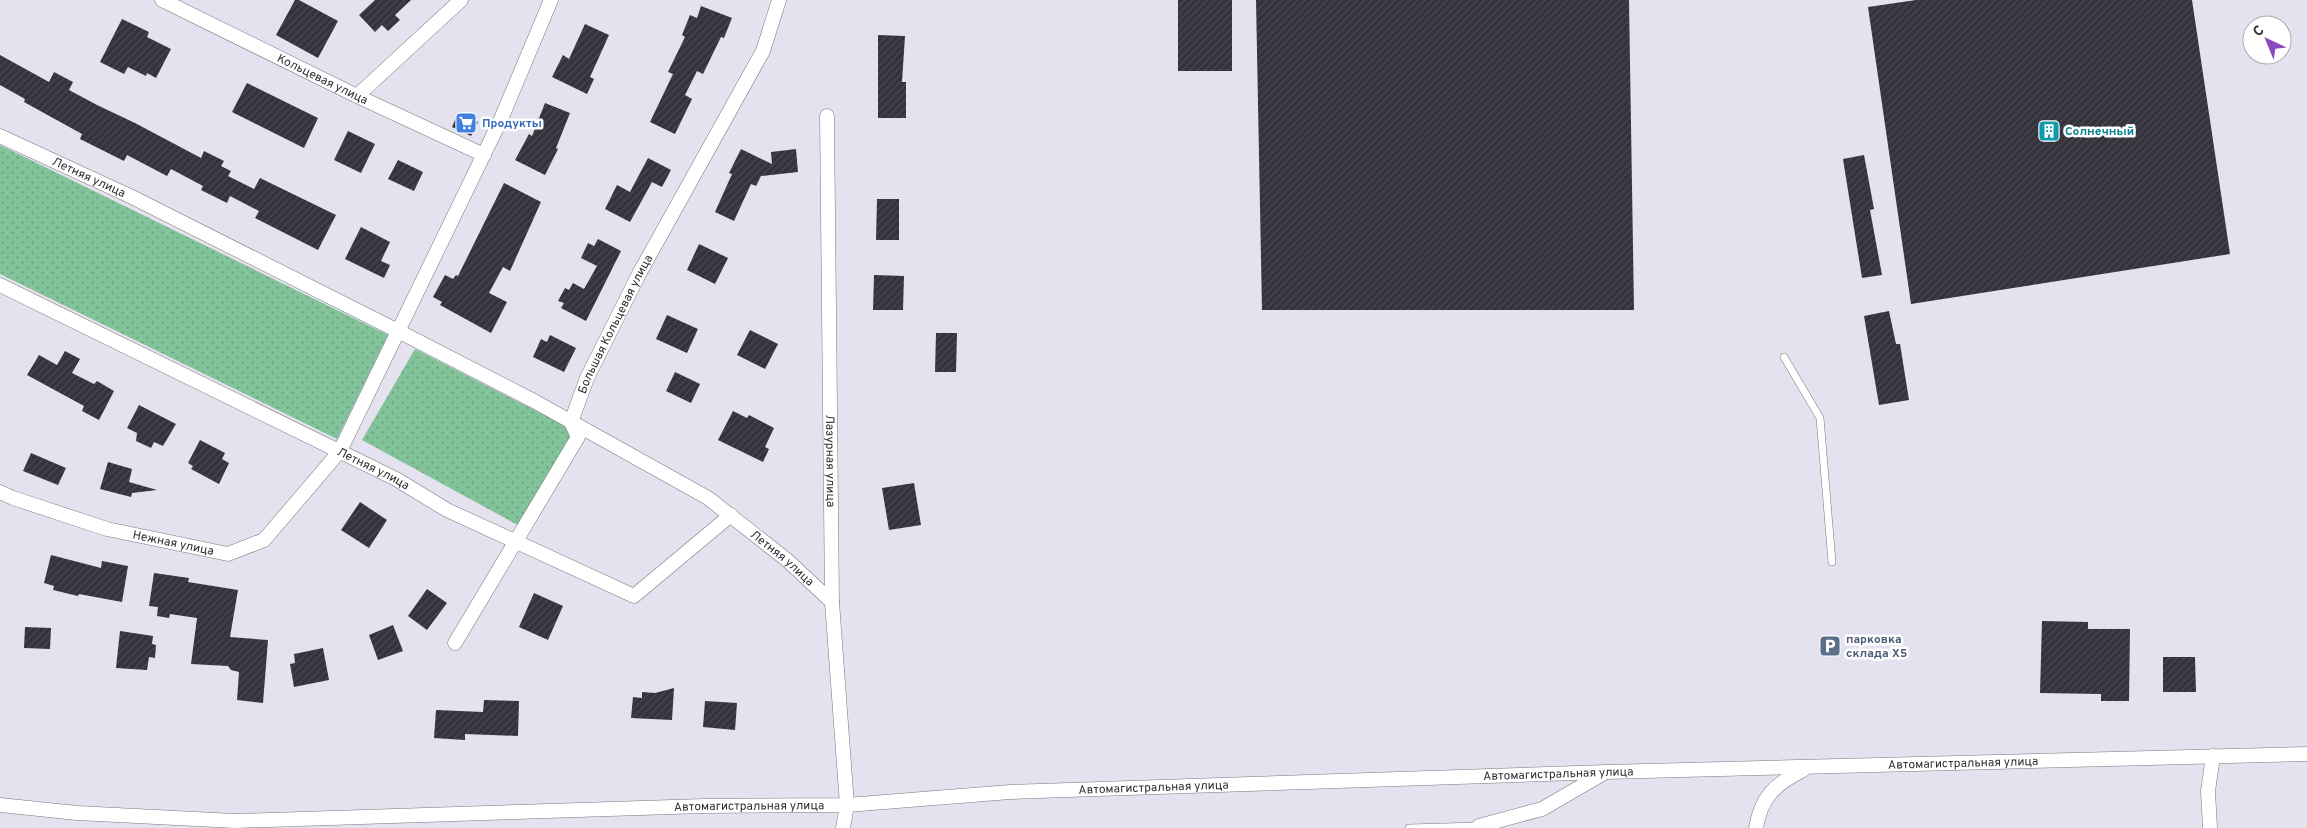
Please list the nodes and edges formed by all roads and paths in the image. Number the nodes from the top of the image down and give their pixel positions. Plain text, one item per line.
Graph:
1 (162, 0) edge
2 (461, 0) edge
3 (551, 0) edge
4 (779, 0) edge
5 (357, 96) junction
6 (827, 116) dead end
7 (0, 136) edge
8 (484, 155) junction
9 (0, 285) edge
10 (398, 331) junction
11 (1784, 357) dead end
12 (571, 422) junction
13 (340, 451) junction
14 (0, 492) edge
15 (731, 515) junction
16 (515, 542) junction
17 (1832, 562) dead end
18 (832, 602) junction
19 (454, 643) dead end
20 (2307, 754) edge
21 (2213, 756) junction
22 (1808, 767) junction
23 (1606, 772) junction
24 (0, 805) edge
25 (847, 805) junction
26 (1479, 826) joint
27 (842, 828) edge
28 (1409, 828) edge
29 (1756, 828) edge
30 (2210, 828) edge

1 - 5 street, Кольцевая улица
2 - 5 street
3 - 8 street
4 - 12 street, Большая Кольцевая улица
5 - 8 street, Кольцевая улица
6 - 18 street, Лазурная улица
7 - 10 street, Летняя улица
8 - 10 street
9 - 13 street, Летняя улица
10 - 12 street, Летняя улица
10 - 13 street
11 - 17 lane
12 - 15 street, Летняя улица
12 - 16 street, Большая Кольцевая улица
13 - 14 street, Нежная улица
13 - 16 street, Летняя улица
15 - 16 street, Летняя улица
15 - 18 street, Летняя улица
16 - 19 street, Большая Кольцевая улица
18 - 25 street, Лазурная улица
20 - 21 street, Автомагистральная улица
21 - 22 street, Автомагистральная улица
21 - 30 street
22 - 23 street, Автомагистральная улица
22 - 29 street
23 - 25 street, Автомагистральная улица
23 - 26 street
24 - 25 street, Автомагистральная улица
25 - 27 street, Лазурная улица
26 - 28 lane

